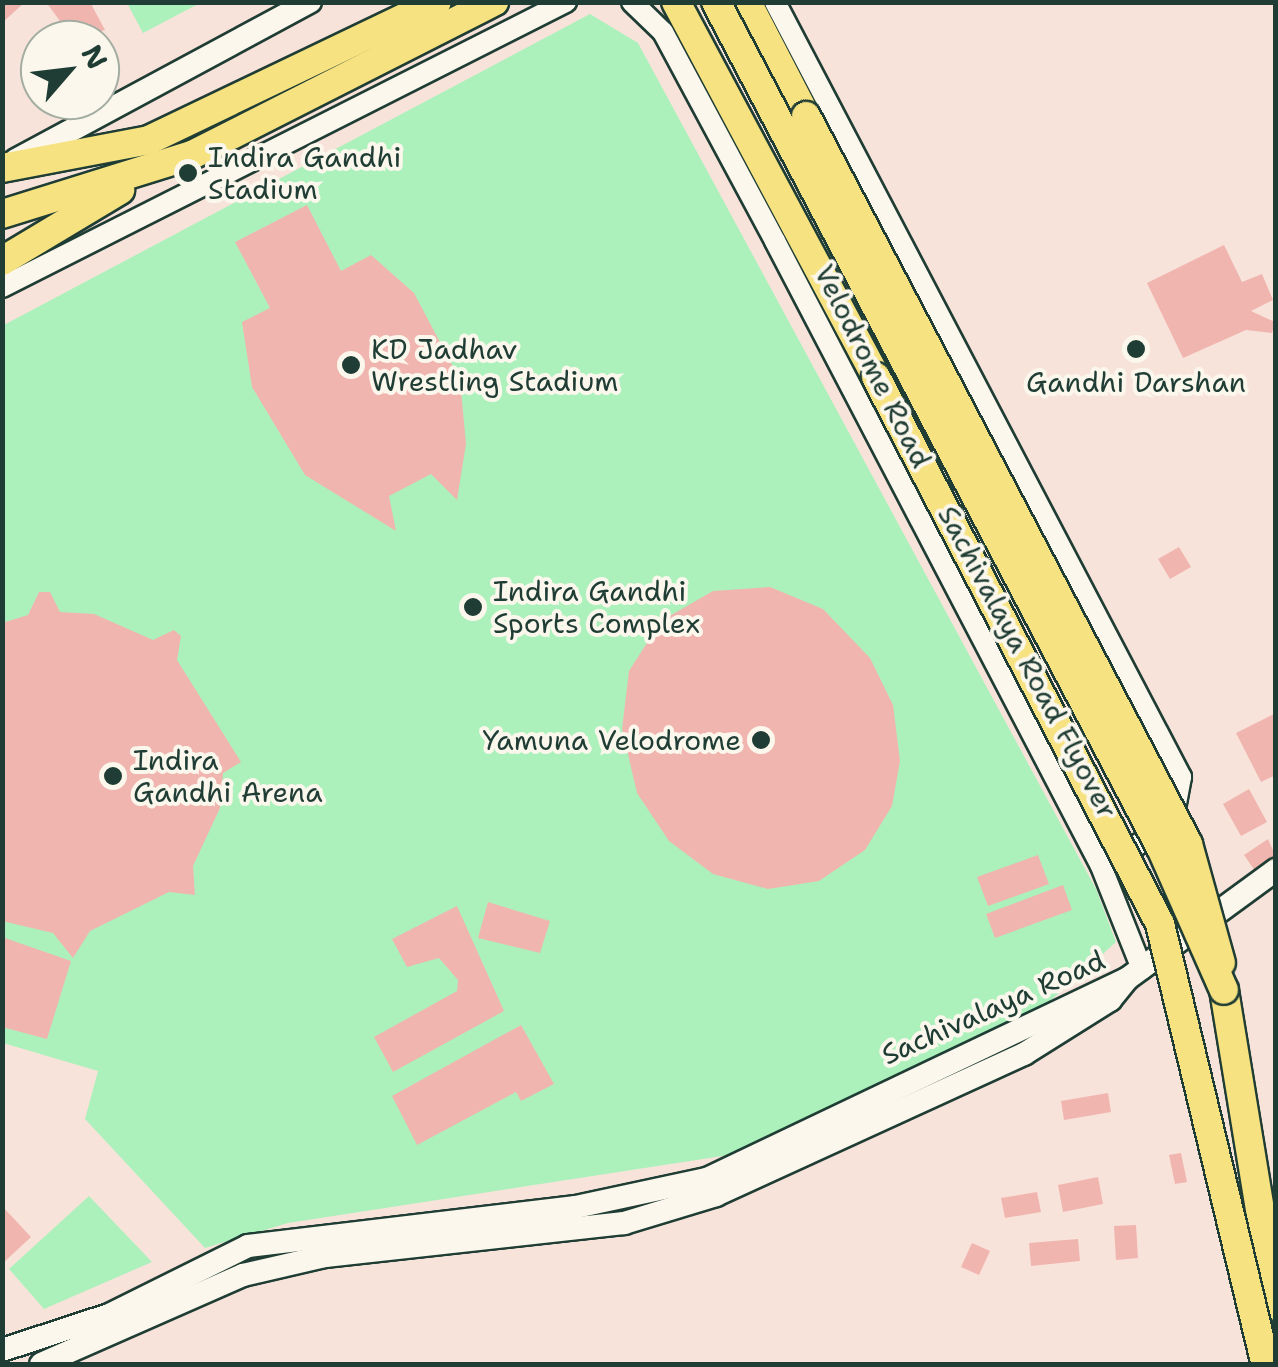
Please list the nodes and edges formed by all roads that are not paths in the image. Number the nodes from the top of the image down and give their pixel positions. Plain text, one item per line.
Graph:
1 (310, 2) edge
2 (436, 2) edge
3 (494, 2) edge
4 (566, 2) edge
5 (632, 2) edge
6 (676, 2) edge
7 (716, 2) edge
8 (748, 2) edge
9 (774, 2) edge
10 (6, 166) edge
11 (160, 167) junction
12 (2, 214) edge
13 (2, 261) edge
14 (2, 288) edge
15 (1101, 866) junction
16 (1276, 870) edge
17 (1135, 974) junction
18 (1224, 990) junction
19 (868, 1110) junction
20 (236, 1250) junction
21 (243, 1275) junction
22 (171, 1293) junction
23 (1276, 1306) edge
24 (2, 1350) edge
25 (41, 1364) edge
26 (1266, 1364) edge

1 - 10 main road
2 - 10 highway
3 - 11 highway
4 - 14 street
5 - 15 street, Velodrome Road
6 - 26 highway, Sachivalaya Road Flyover, bridge
7 - 18 highway, Sachivalaya Road Flyover, bridge
8 - 18 highway, bridge
9 - 15 street
11 - 12 highway
11 - 13 highway
15 - 17 street, Velodrome Road
16 - 17 main road, Sachivalaya Road
17 - 19 main road, Sachivalaya Road
18 - 23 highway, Sachivalaya Road Flyover
19 - 20 main road, Sachivalaya Road
19 - 21 main road, Sachivalaya Road
20 - 21 main road
20 - 22 main road, Sachivalaya Road
21 - 22 main road, Sachivalaya Road
22 - 24 main road, Sachivalaya Road
22 - 25 main road, Sachivalaya Road

